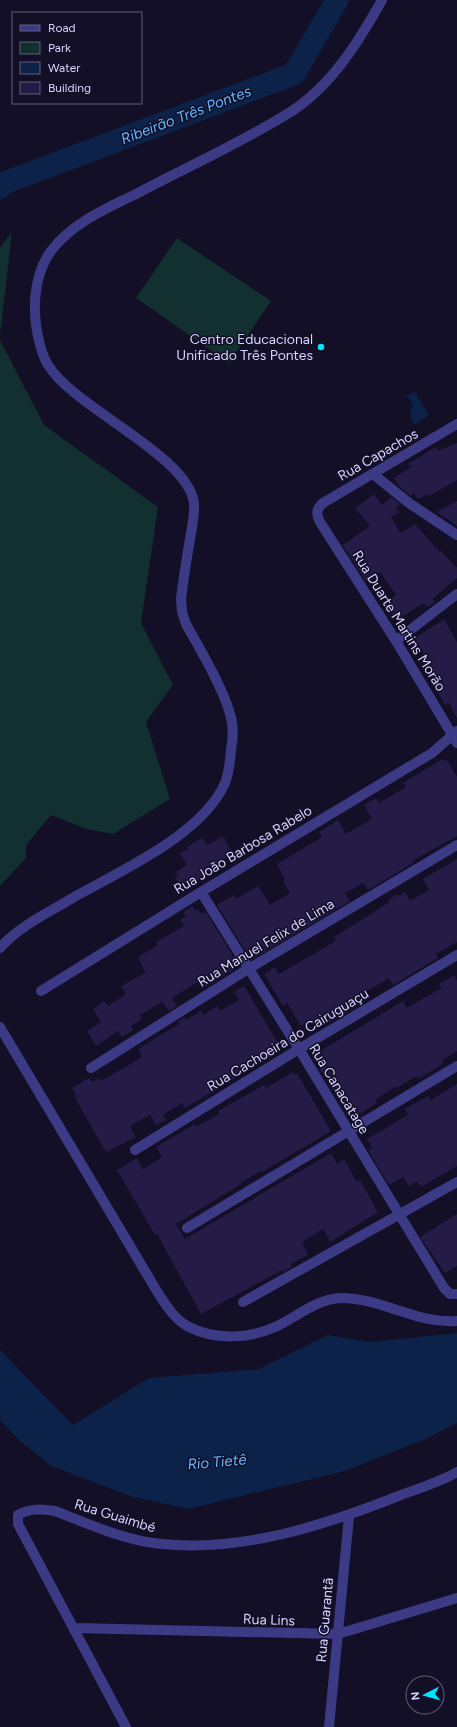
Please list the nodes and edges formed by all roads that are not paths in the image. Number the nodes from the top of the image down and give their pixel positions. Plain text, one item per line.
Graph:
1 (382, 0) edge
2 (457, 424) edge
3 (373, 474) junction
4 (317, 513) joint
5 (457, 535) edge
6 (457, 594) edge
7 (396, 641) junction
8 (456, 737) edge
9 (457, 845) edge
10 (201, 892) junction
11 (0, 948) edge
12 (457, 956) edge
13 (248, 968) junction
14 (41, 991) dead end
15 (0, 1027) edge
16 (299, 1049) junction
17 (457, 1066) edge
18 (91, 1068) dead end
19 (348, 1130) junction
20 (135, 1150) dead end
21 (457, 1182) edge
22 (400, 1215) junction
23 (187, 1228) dead end
24 (457, 1294) edge
25 (243, 1302) dead end
26 (457, 1321) edge
27 (457, 1472) edge
28 (348, 1516) junction
29 (457, 1598) edge
30 (75, 1628) junction
31 (338, 1634) junction
32 (126, 1727) edge
33 (329, 1727) edge

1 - 11 street
2 - 3 street, Rua Capachos
3 - 4 street, Rua Capachos
3 - 5 street
4 - 7 street, Rua Duarte Martins Morão
6 - 7 street
7 - 8 street, Rua Duarte Martins Morão
8 - 10 street, Rua João Barbosa Rabelo
9 - 13 street, Rua Manuel Felix de Lima
10 - 13 street, Rua Canacatage
10 - 14 street, Rua João Barbosa Rabelo
12 - 16 street, Rua Cachoeira do Cairuguaçu
13 - 16 street, Rua Canacatage
13 - 18 street, Rua Manuel Felix de Lima
15 - 26 street
16 - 19 street, Rua Canacatage
16 - 20 street, Rua Cachoeira do Cairuguaçu
17 - 19 street
19 - 22 street, Rua Canacatage
19 - 23 street
21 - 22 street
22 - 24 street, Rua Canacatage
22 - 25 street
27 - 28 street, Rua Guaimbé
28 - 30 street, Rua Guaimbé
28 - 31 street, Rua Guarantã
29 - 31 street, Rua Lins
30 - 31 street, Rua Lins
30 - 32 street, Rua Guaimbé
31 - 33 street, Rua Guarantã

